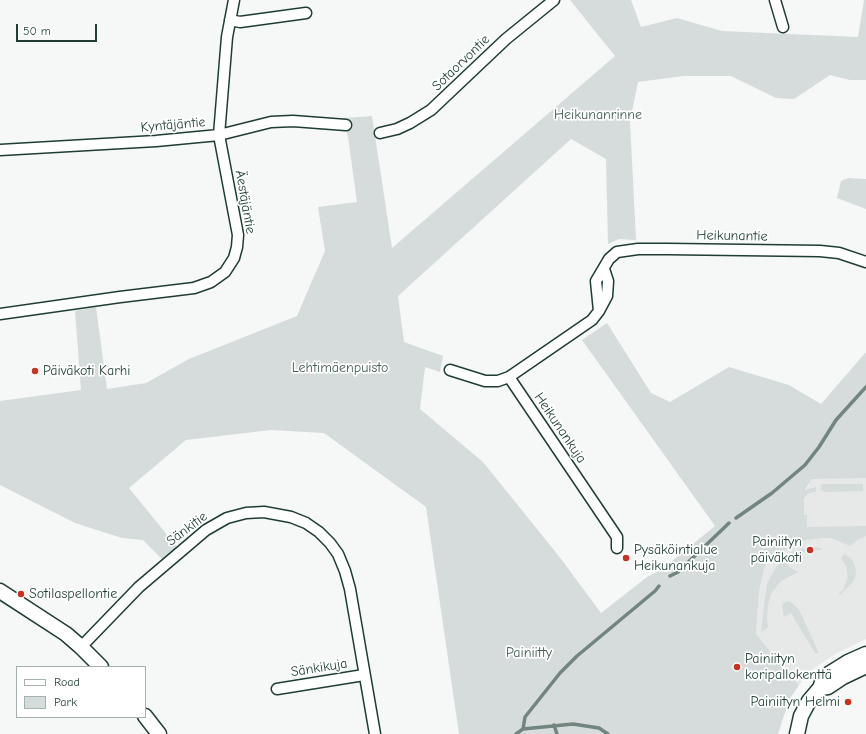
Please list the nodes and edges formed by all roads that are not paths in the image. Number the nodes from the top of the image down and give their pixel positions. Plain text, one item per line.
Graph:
1 (234, 0) edge
2 (554, 0) edge
3 (775, 0) edge
4 (306, 13) dead end
5 (230, 20) junction
6 (783, 26) dead end
7 (346, 125) dead end
8 (380, 133) dead end
9 (219, 135) junction
10 (0, 150) edge
11 (866, 262) edge
12 (0, 314) edge
13 (450, 370) dead end
14 (509, 377) junction
15 (617, 548) dead end
16 (0, 591) edge
17 (81, 647) junction
18 (866, 654) edge
19 (100, 666) edge
20 (866, 666) edge
21 (364, 675) junction
22 (820, 688) junction
23 (277, 689) dead end
24 (146, 717) edge
25 (159, 734) edge
26 (375, 734) edge
27 (796, 734) edge

1 - 5 street, Äestäjäntie
2 - 8 street, Sotaorvontie
3 - 6 street
4 - 5 street
5 - 9 street, Äestäjäntie
7 - 9 street, Kyntäjäntie
9 - 10 street, Kyntäjäntie
9 - 12 street, Äestäjäntie
11 - 14 street, Heikunantie
13 - 14 street
14 - 15 street, Heikunankuja
16 - 17 street
17 - 19 street
17 - 21 street, Sänkitie
18 - 22 street
20 - 22 street
21 - 23 street, Sänkikuja
21 - 26 street, Sänkitie
22 - 27 street
24 - 25 street

